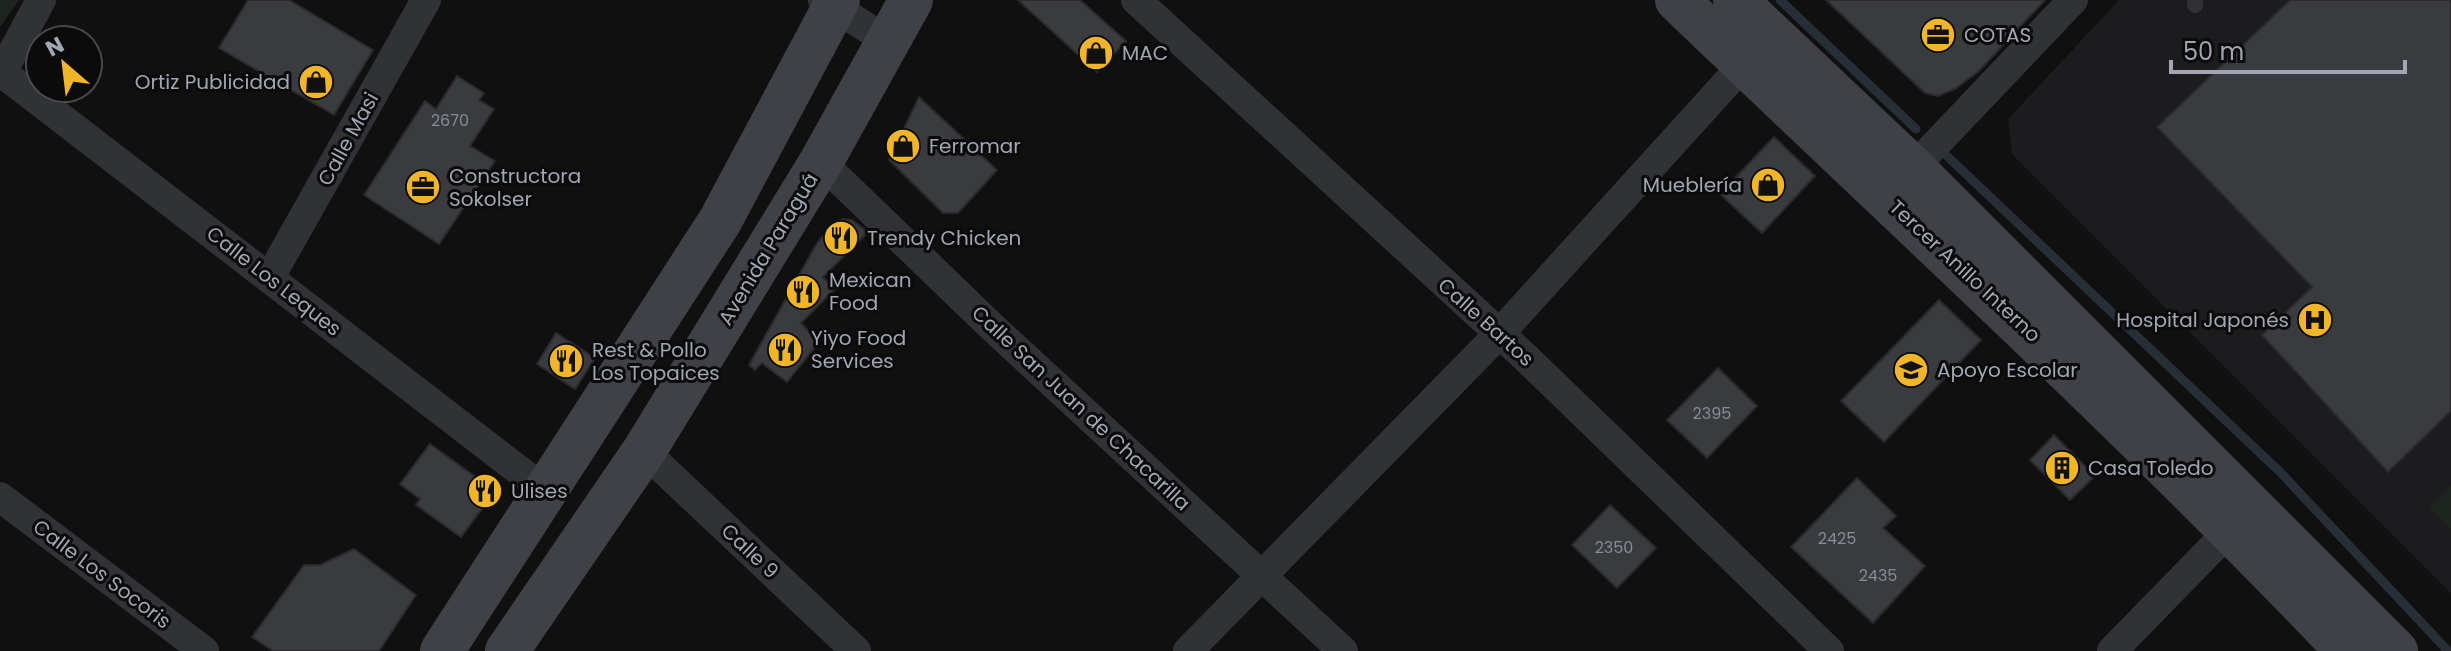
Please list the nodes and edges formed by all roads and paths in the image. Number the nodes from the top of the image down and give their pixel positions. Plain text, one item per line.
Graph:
1 (41, 0) edge
2 (426, 0) edge
3 (911, 0) edge
4 (1136, 0) edge
5 (1677, 0) edge
6 (1701, 0) edge
7 (1735, 0) edge
8 (2073, 0) edge
9 (832, 3) edge
10 (888, 41) junction
11 (1744, 64) junction
12 (1, 74) edge
13 (821, 162) junction
14 (1913, 168) junction
15 (270, 277) junction
16 (1499, 334) junction
17 (2180, 435) junction
18 (644, 451) junction
19 (547, 492) junction
20 (0, 497) edge
21 (2218, 517) junction
22 (1262, 574) junction
23 (204, 651) edge
24 (442, 651) edge
25 (507, 651) edge
26 (856, 651) edge
27 (1188, 651) edge
28 (1343, 651) edge
29 (1829, 651) edge
30 (2112, 651) edge
31 (2347, 651) edge
32 (2368, 651) edge
33 (2396, 651) edge

1 - 12 street
2 - 15 street, Calle Masi
3 - 10 main road, Avenida Paraguá
4 - 16 street, Calle Bartos
5 - 11 main road, Tercer Anillo Interno
6 - 14 main road
7 - 14 main road, Tercer Anillo Interno
8 - 14 street
9 - 10 street
9 - 19 main road
10 - 13 main road, Avenida Paraguá
11 - 16 street
11 - 21 main road, Tercer Anillo Interno
12 - 15 street, Calle Los Leques
13 - 18 main road, Avenida Paraguá
13 - 22 street, Calle San Juan de Chacarilla
14 - 17 main road, Tercer Anillo Interno
14 - 21 main road
15 - 19 street, Calle Los Leques
16 - 22 street
16 - 29 street, Calle Bartos
17 - 32 main road
17 - 33 main road, Tercer Anillo Interno
18 - 25 main road, Avenida Paraguá
18 - 26 street, Calle 9
19 - 24 main road
20 - 23 street, Calle Los Socoris
21 - 30 street
21 - 31 main road, Tercer Anillo Interno
22 - 27 street
22 - 28 street, Calle San Juan de Chacarilla

